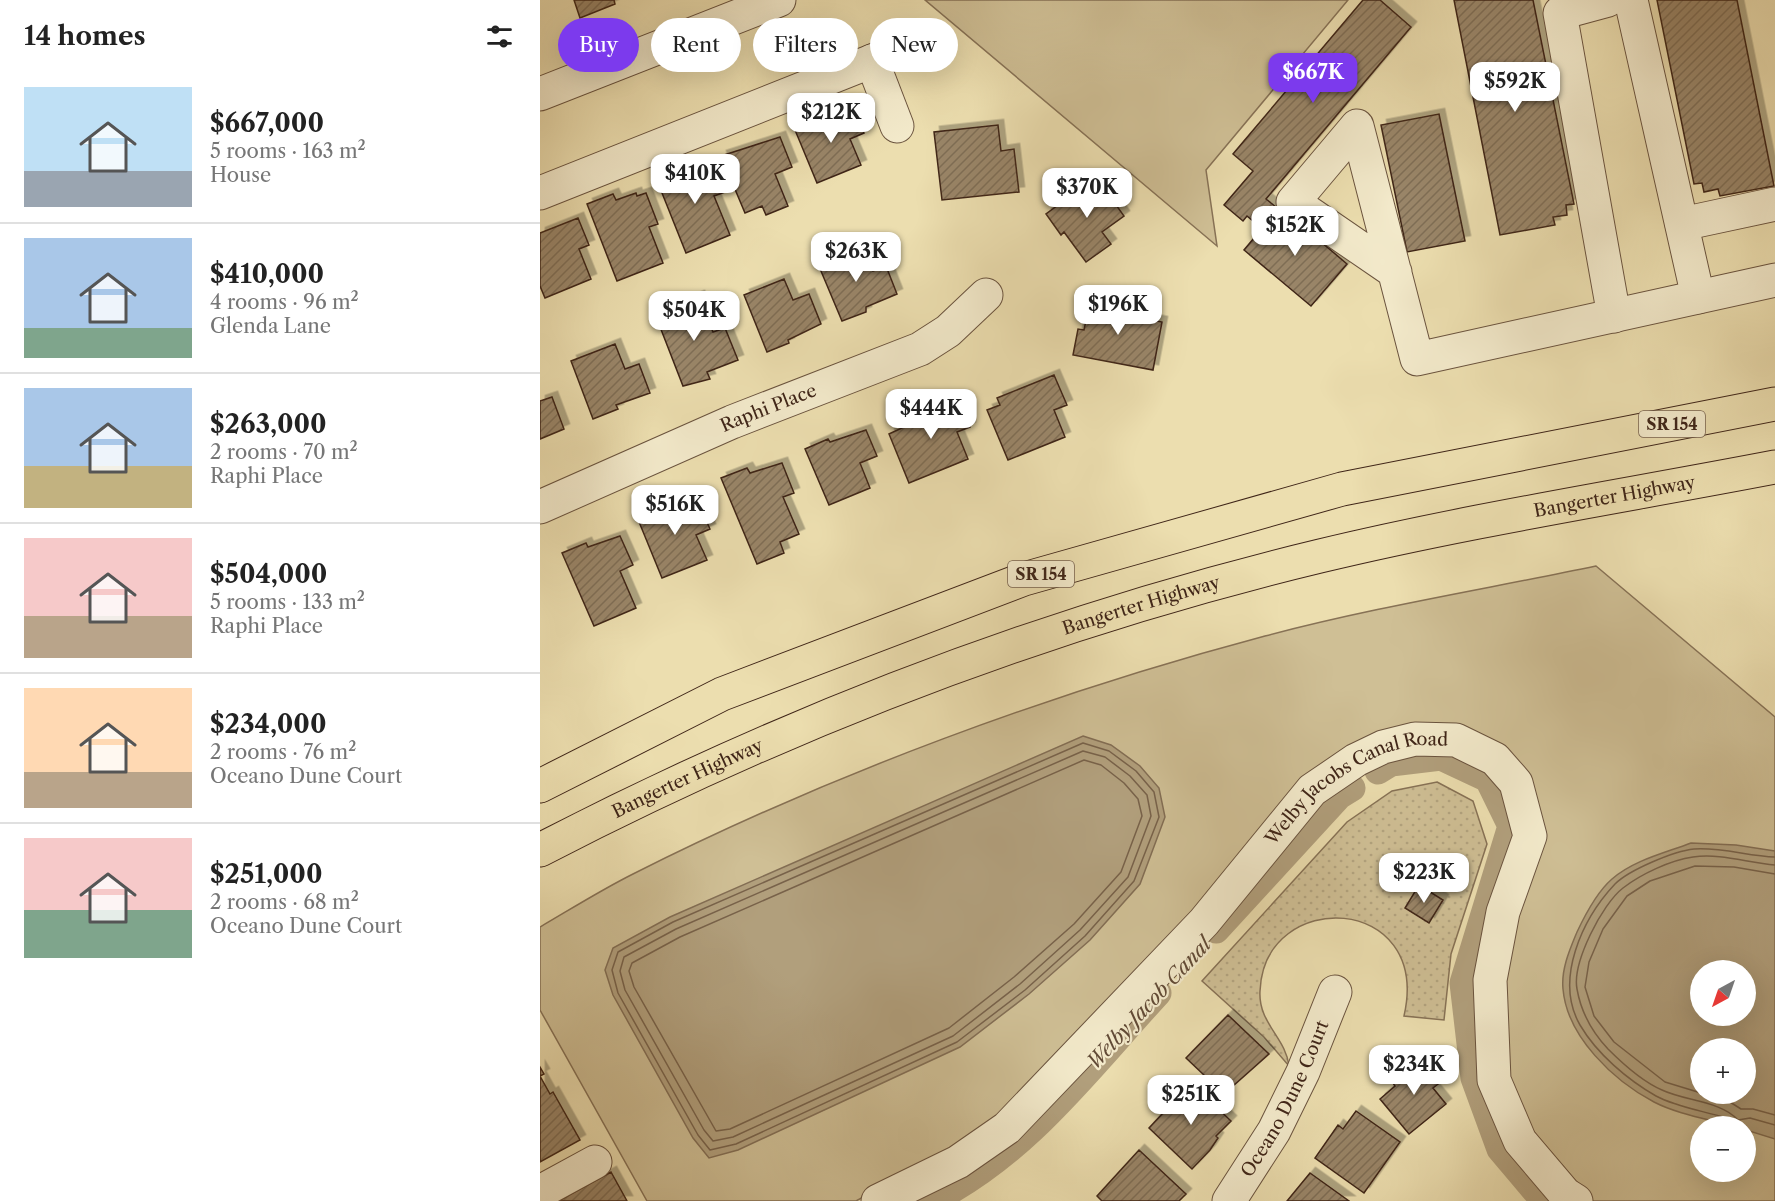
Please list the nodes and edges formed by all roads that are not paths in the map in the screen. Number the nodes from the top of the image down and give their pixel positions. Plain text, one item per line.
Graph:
1 (779, 0) edge
2 (1608, 0) edge
3 (1631, 0) edge
4 (870, 62) edge
5 (876, 72) edge
6 (540, 94) edge
7 (897, 126) dead end
8 (540, 192) edge
9 (1775, 204) edge
10 (1682, 224) junction
11 (1395, 272) dead end
12 (1775, 280) edge
13 (986, 295) dead end
14 (1698, 297) junction
15 (1614, 316) junction
16 (1775, 404) edge
17 (1775, 467) edge
18 (540, 507) edge
19 (540, 786) edge
20 (540, 850) edge
21 (1335, 992) dead end
22 (595, 1162) dead end
23 (540, 1192) edge
24 (878, 1201) edge
25 (1229, 1201) edge
26 (1576, 1201) edge

1 - 6 street
2 - 15 street
3 - 10 street
4 - 8 street
5 - 7 street
9 - 10 street
10 - 14 street
11 - 15 street
12 - 14 street
13 - 18 street, Raphi Place
14 - 15 street
16 - 19 highway, SR 154
17 - 20 highway, Bangerter Highway
21 - 25 street, Oceano Dune Court
22 - 23 street
24 - 26 street, Welby Jacobs Canal Road

